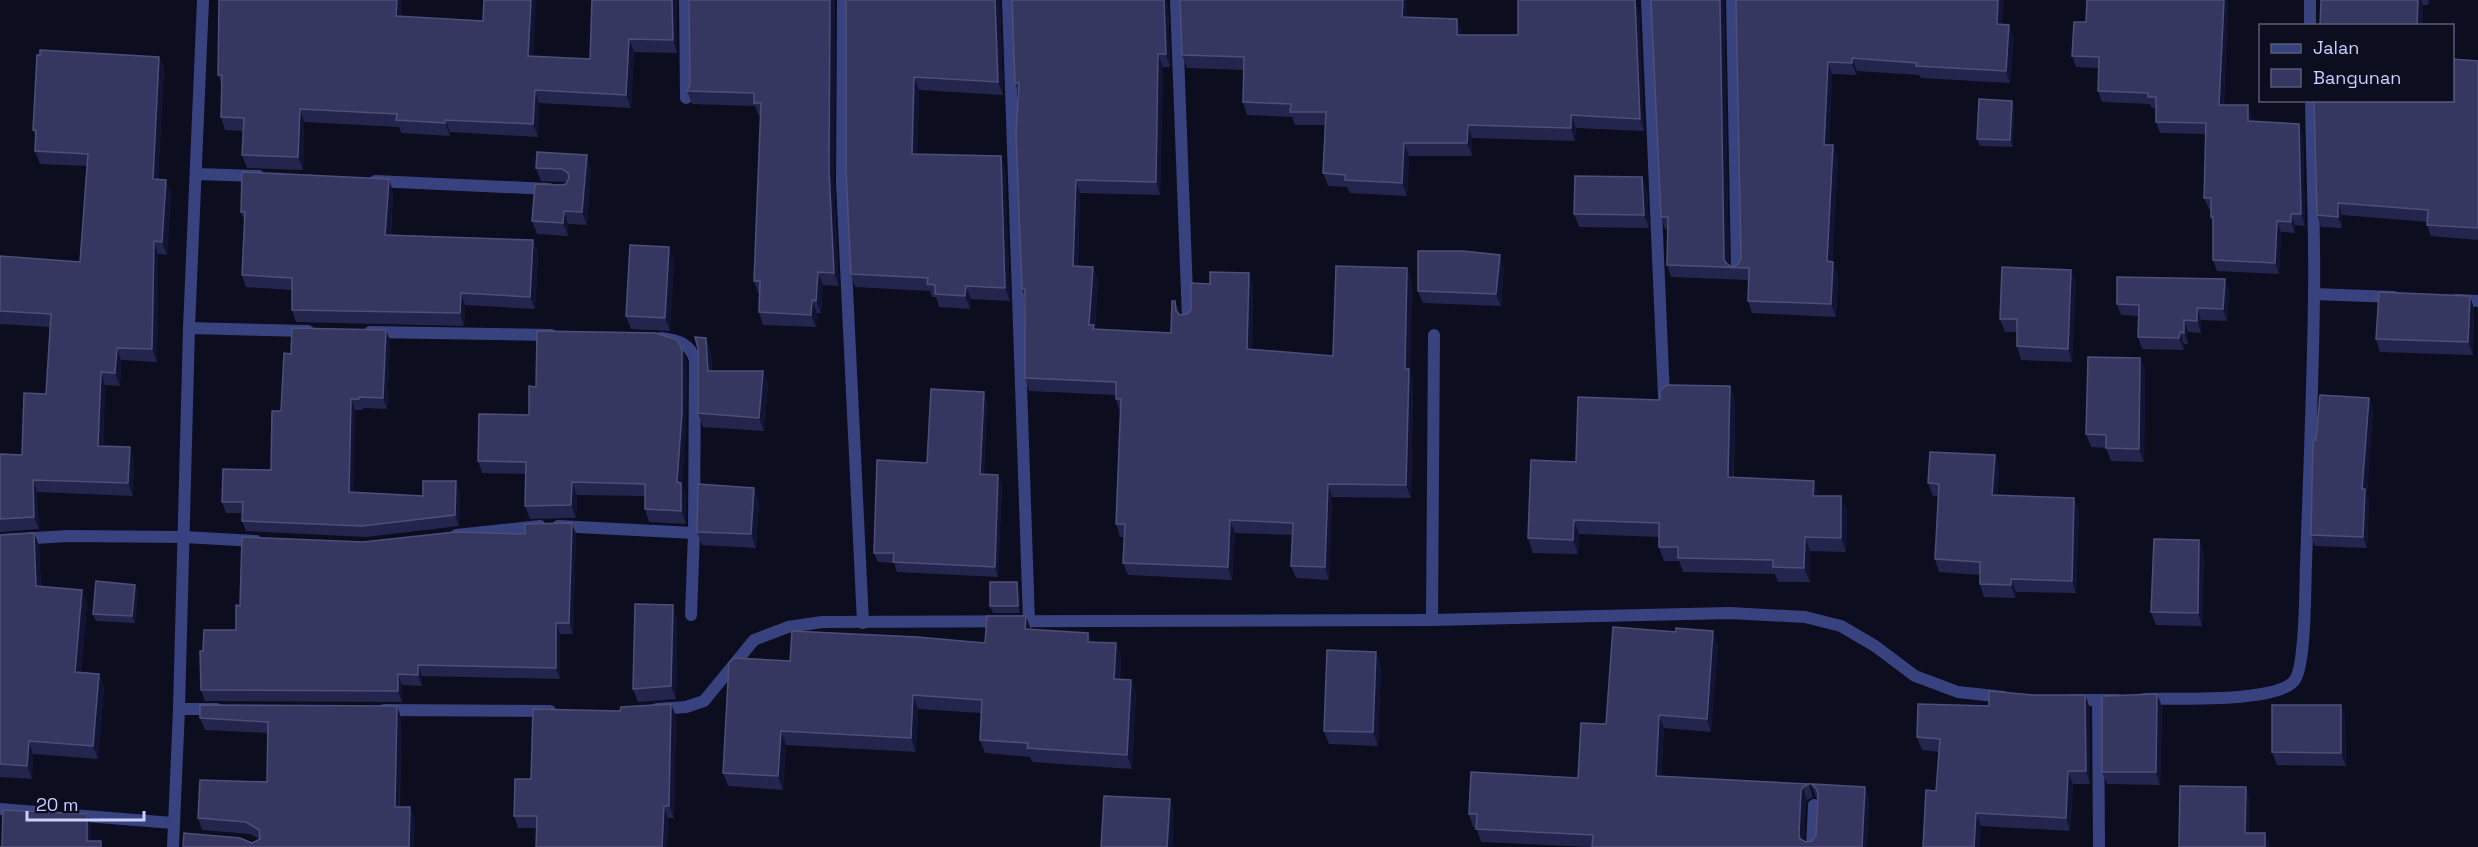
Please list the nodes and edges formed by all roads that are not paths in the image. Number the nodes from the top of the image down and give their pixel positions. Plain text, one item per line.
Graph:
1 (203, 0) edge
2 (685, 0) edge
3 (843, 0) edge
4 (1008, 0) edge
5 (1176, 0) edge
6 (1647, 0) edge
7 (1732, 0) edge
8 (2310, 0) edge
9 (2310, 24) edge
10 (686, 98) edge
11 (2312, 102) edge
12 (197, 174) junction
13 (268, 177) edge
14 (364, 181) edge
15 (566, 190) edge
16 (1737, 271) edge
17 (2314, 294) junction
18 (2408, 298) edge
19 (2443, 299) edge
20 (2478, 301) edge
21 (1188, 320) edge
22 (189, 328) junction
23 (315, 331) edge
24 (362, 332) edge
25 (562, 335) edge
26 (1434, 335) dead end
27 (651, 338) edge
28 (1664, 397) edge
29 (694, 533) junction
30 (184, 537) junction
31 (444, 537) edge
32 (0, 540) edge
33 (274, 542) edge
34 (691, 615) dead end
35 (1431, 620) junction
36 (863, 622) junction
37 (1029, 622) junction
38 (2015, 698) edge
39 (2062, 700) edge
40 (2098, 700) junction
41 (179, 709) junction
42 (226, 709) edge
43 (366, 710) edge
44 (644, 710) edge
45 (565, 711) edge
46 (1814, 805) edge
47 (0, 809) edge
48 (176, 836) edge
49 (1812, 847) edge
50 (2099, 847) edge

1 - 12 street
2 - 10 street
3 - 36 street
4 - 37 street
5 - 21 street
6 - 28 street
7 - 16 street
8 - 9 street
11 - 17 street
12 - 13 street
12 - 22 street
14 - 15 street
17 - 18 street
17 - 40 street
19 - 20 street
22 - 23 street
22 - 30 street
24 - 25 street
26 - 35 street
27 - 29 street
29 - 31 street
29 - 34 street
30 - 32 street
30 - 33 street
30 - 41 street
35 - 37 street
35 - 38 street
36 - 37 street
36 - 44 street
39 - 40 street
40 - 50 street
41 - 42 street
41 - 48 street
43 - 45 street
46 - 49 street
47 - 48 street

